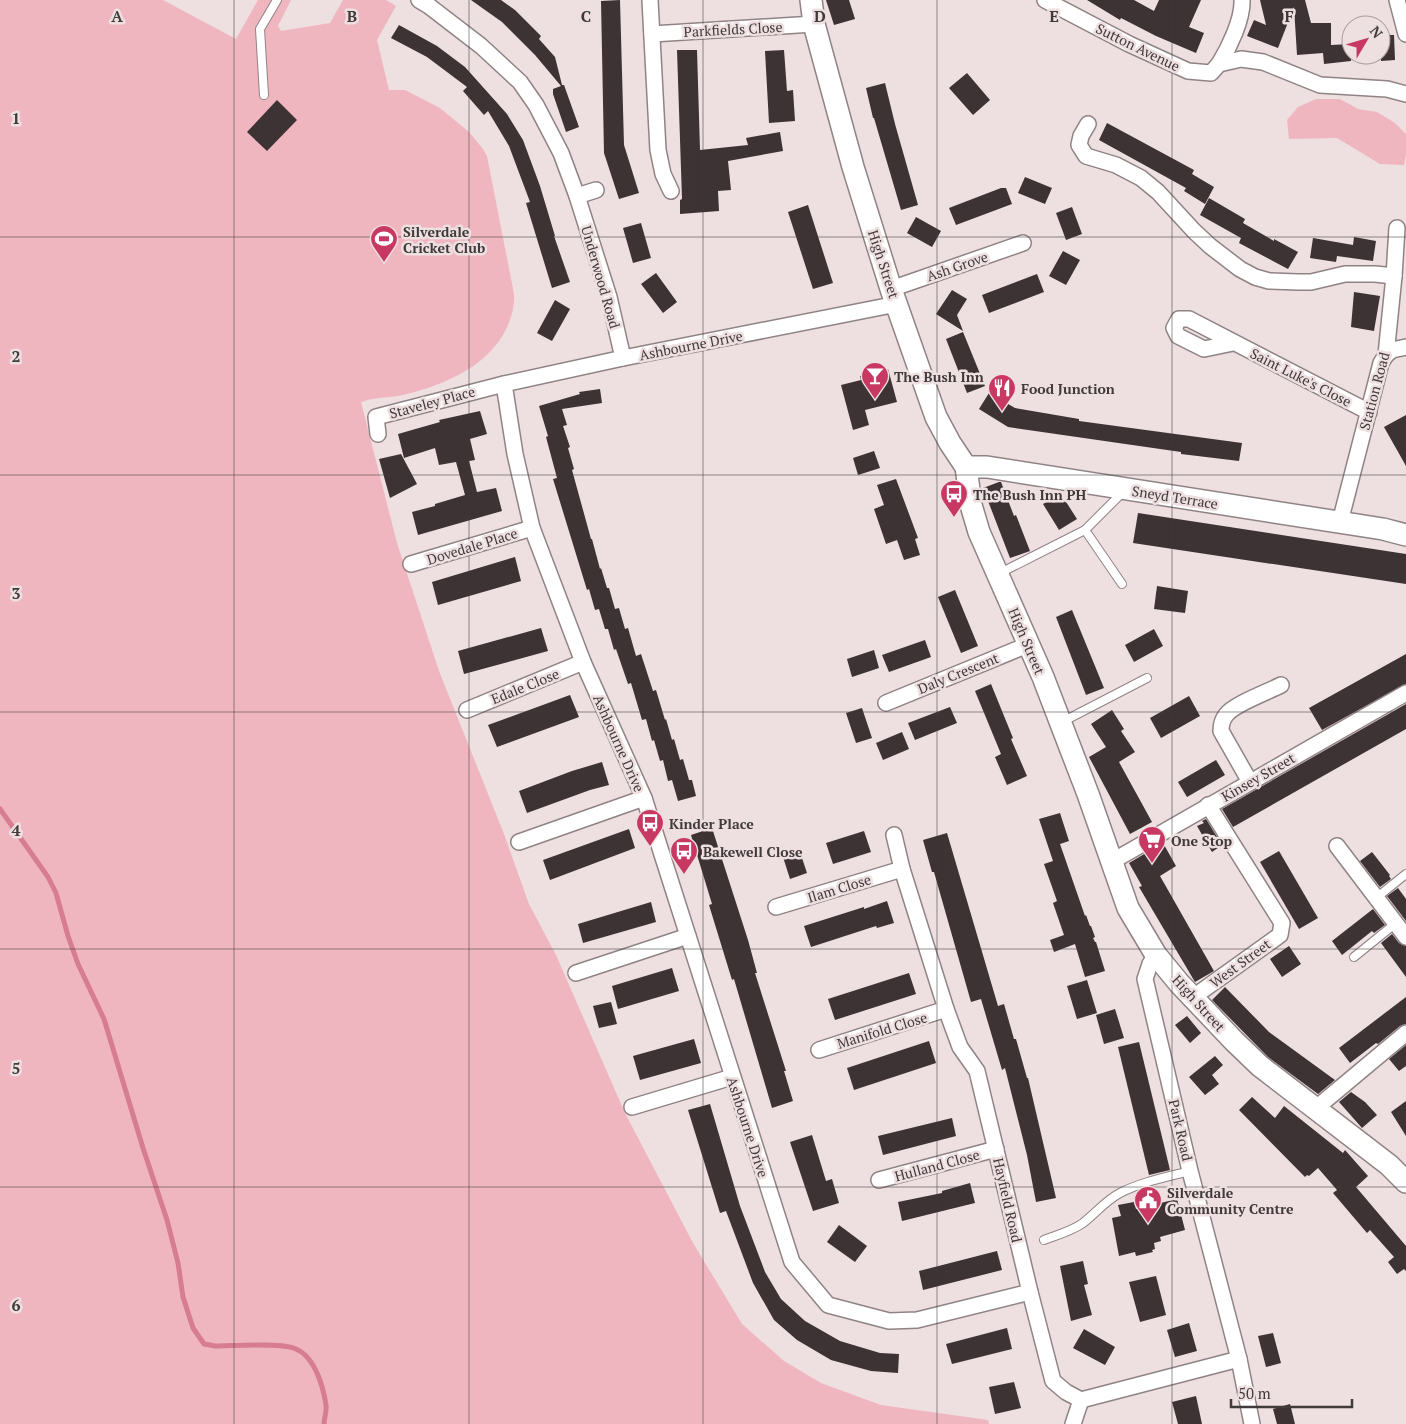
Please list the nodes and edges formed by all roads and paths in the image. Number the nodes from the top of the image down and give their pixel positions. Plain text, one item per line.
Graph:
1 (277, 0) edge
2 (650, 0) edge
3 (811, 0) edge
4 (1045, 0) edge
5 (1242, 0) edge
6 (1397, 0) edge
7 (427, 2) edge
8 (814, 24) junction
9 (652, 34) junction
10 (1406, 34) edge
11 (1219, 64) junction
12 (1406, 94) edge
13 (264, 95) dead end
14 (1088, 124) dead end
15 (596, 190) dead end
16 (671, 191) dead end
17 (578, 196) junction
18 (1397, 228) dead end
19 (1023, 243) dead end
20 (1394, 276) junction
21 (894, 297) junction
22 (1233, 343) dead end
23 (1406, 347) edge
24 (1386, 355) junction
25 (623, 358) junction
26 (504, 384) junction
27 (1369, 412) junction
28 (378, 434) dead end
29 (966, 467) junction
30 (1126, 489) junction
31 (1340, 522) junction
32 (532, 528) junction
33 (1085, 530) junction
34 (1406, 534) edge
35 (411, 564) dead end
36 (998, 574) junction
37 (1122, 584) dead end
38 (1030, 644) junction
39 (583, 662) junction
40 (1147, 678) dead end
41 (1282, 685) dead end
42 (1406, 694) edge
43 (886, 702) dead end
44 (467, 710) dead end
45 (1060, 722) junction
46 (1250, 782) junction
47 (644, 798) junction
48 (1208, 805) junction
49 (894, 835) dead end
50 (519, 842) dead end
51 (1336, 846) dead end
52 (1111, 862) junction
53 (902, 869) junction
54 (1406, 874) edge
55 (1376, 898) junction
56 (776, 908) dead end
57 (1396, 924) junction
58 (688, 936) junction
59 (1406, 937) edge
60 (1156, 955) junction
61 (1354, 957) dead end
62 (576, 974) dead end
63 (1192, 998) junction
64 (946, 1009) junction
65 (1406, 1033) edge
66 (819, 1050) dead end
67 (732, 1077) junction
68 (632, 1107) dead end
69 (1315, 1109) junction
70 (996, 1150) junction
71 (1190, 1171) junction
72 (879, 1180) dead end
73 (1406, 1182) edge
74 (1044, 1240) dead end
75 (1030, 1292) junction
76 (1239, 1359) junction
77 (1081, 1400) junction
78 (1072, 1424) edge
79 (1252, 1424) edge

1 - 13 lane
2 - 9 street
3 - 8 main road, High Street
4 - 11 street, Sutton Avenue
5 - 11 street
6 - 10 street
7 - 17 street, Underwood Road
8 - 9 street, Parkfields Close
8 - 21 main road, High Street
9 - 16 street
11 - 12 street, Sutton Avenue
14 - 20 street
15 - 17 street
17 - 25 street, Underwood Road
18 - 20 street, Station Road
19 - 21 street, Ash Grove
20 - 24 street, Station Road
21 - 25 street, Ashbourne Drive
21 - 29 main road, High Street
22 - 27 street, Saint Luke's Close
23 - 24 street
24 - 27 street, Station Road
25 - 26 street, Ashbourne Drive
26 - 28 street, Staveley Place
26 - 32 street, Ashbourne Drive
27 - 31 street, Station Road
29 - 30 main road, Sneyd Terrace
29 - 36 main road, High Street
30 - 31 main road, Sneyd Terrace
30 - 33 lane
31 - 34 main road, Sneyd Terrace
32 - 35 street, Dovedale Place
32 - 39 street, Ashbourne Drive
33 - 36 lane
33 - 37 lane
36 - 38 main road, High Street
38 - 43 street, Daly Crescent
38 - 45 main road, High Street
39 - 44 street, Edale Close
39 - 47 street, Ashbourne Drive
40 - 45 lane
41 - 46 street
42 - 46 street, Kinsey Street
45 - 52 main road, High Street
46 - 48 street, Kinsey Street
47 - 50 street
47 - 58 street, Ashbourne Drive
48 - 52 street, Kinsey Street
48 - 63 street, West Street
49 - 53 street, Hayfield Road
51 - 55 street
52 - 60 main road, High Street
53 - 56 street, Ilam Close
53 - 64 street, Hayfield Road
54 - 55 lane
55 - 57 street
57 - 59 street
57 - 61 lane
58 - 62 street
58 - 67 street, Ashbourne Drive
60 - 63 main road, High Street
60 - 71 street, Park Road
63 - 69 main road, High Street
64 - 66 street, Manifold Close
64 - 70 street, Hayfield Road
65 - 69 street
67 - 68 street
67 - 75 street, Ashbourne Drive
69 - 73 main road, High Street
70 - 72 street, Hulland Close
70 - 75 street, Hayfield Road
71 - 74 lane
71 - 76 street, Park Road
75 - 77 street, Hayfield Road
76 - 77 street
76 - 79 street, Park Road
77 - 78 street

